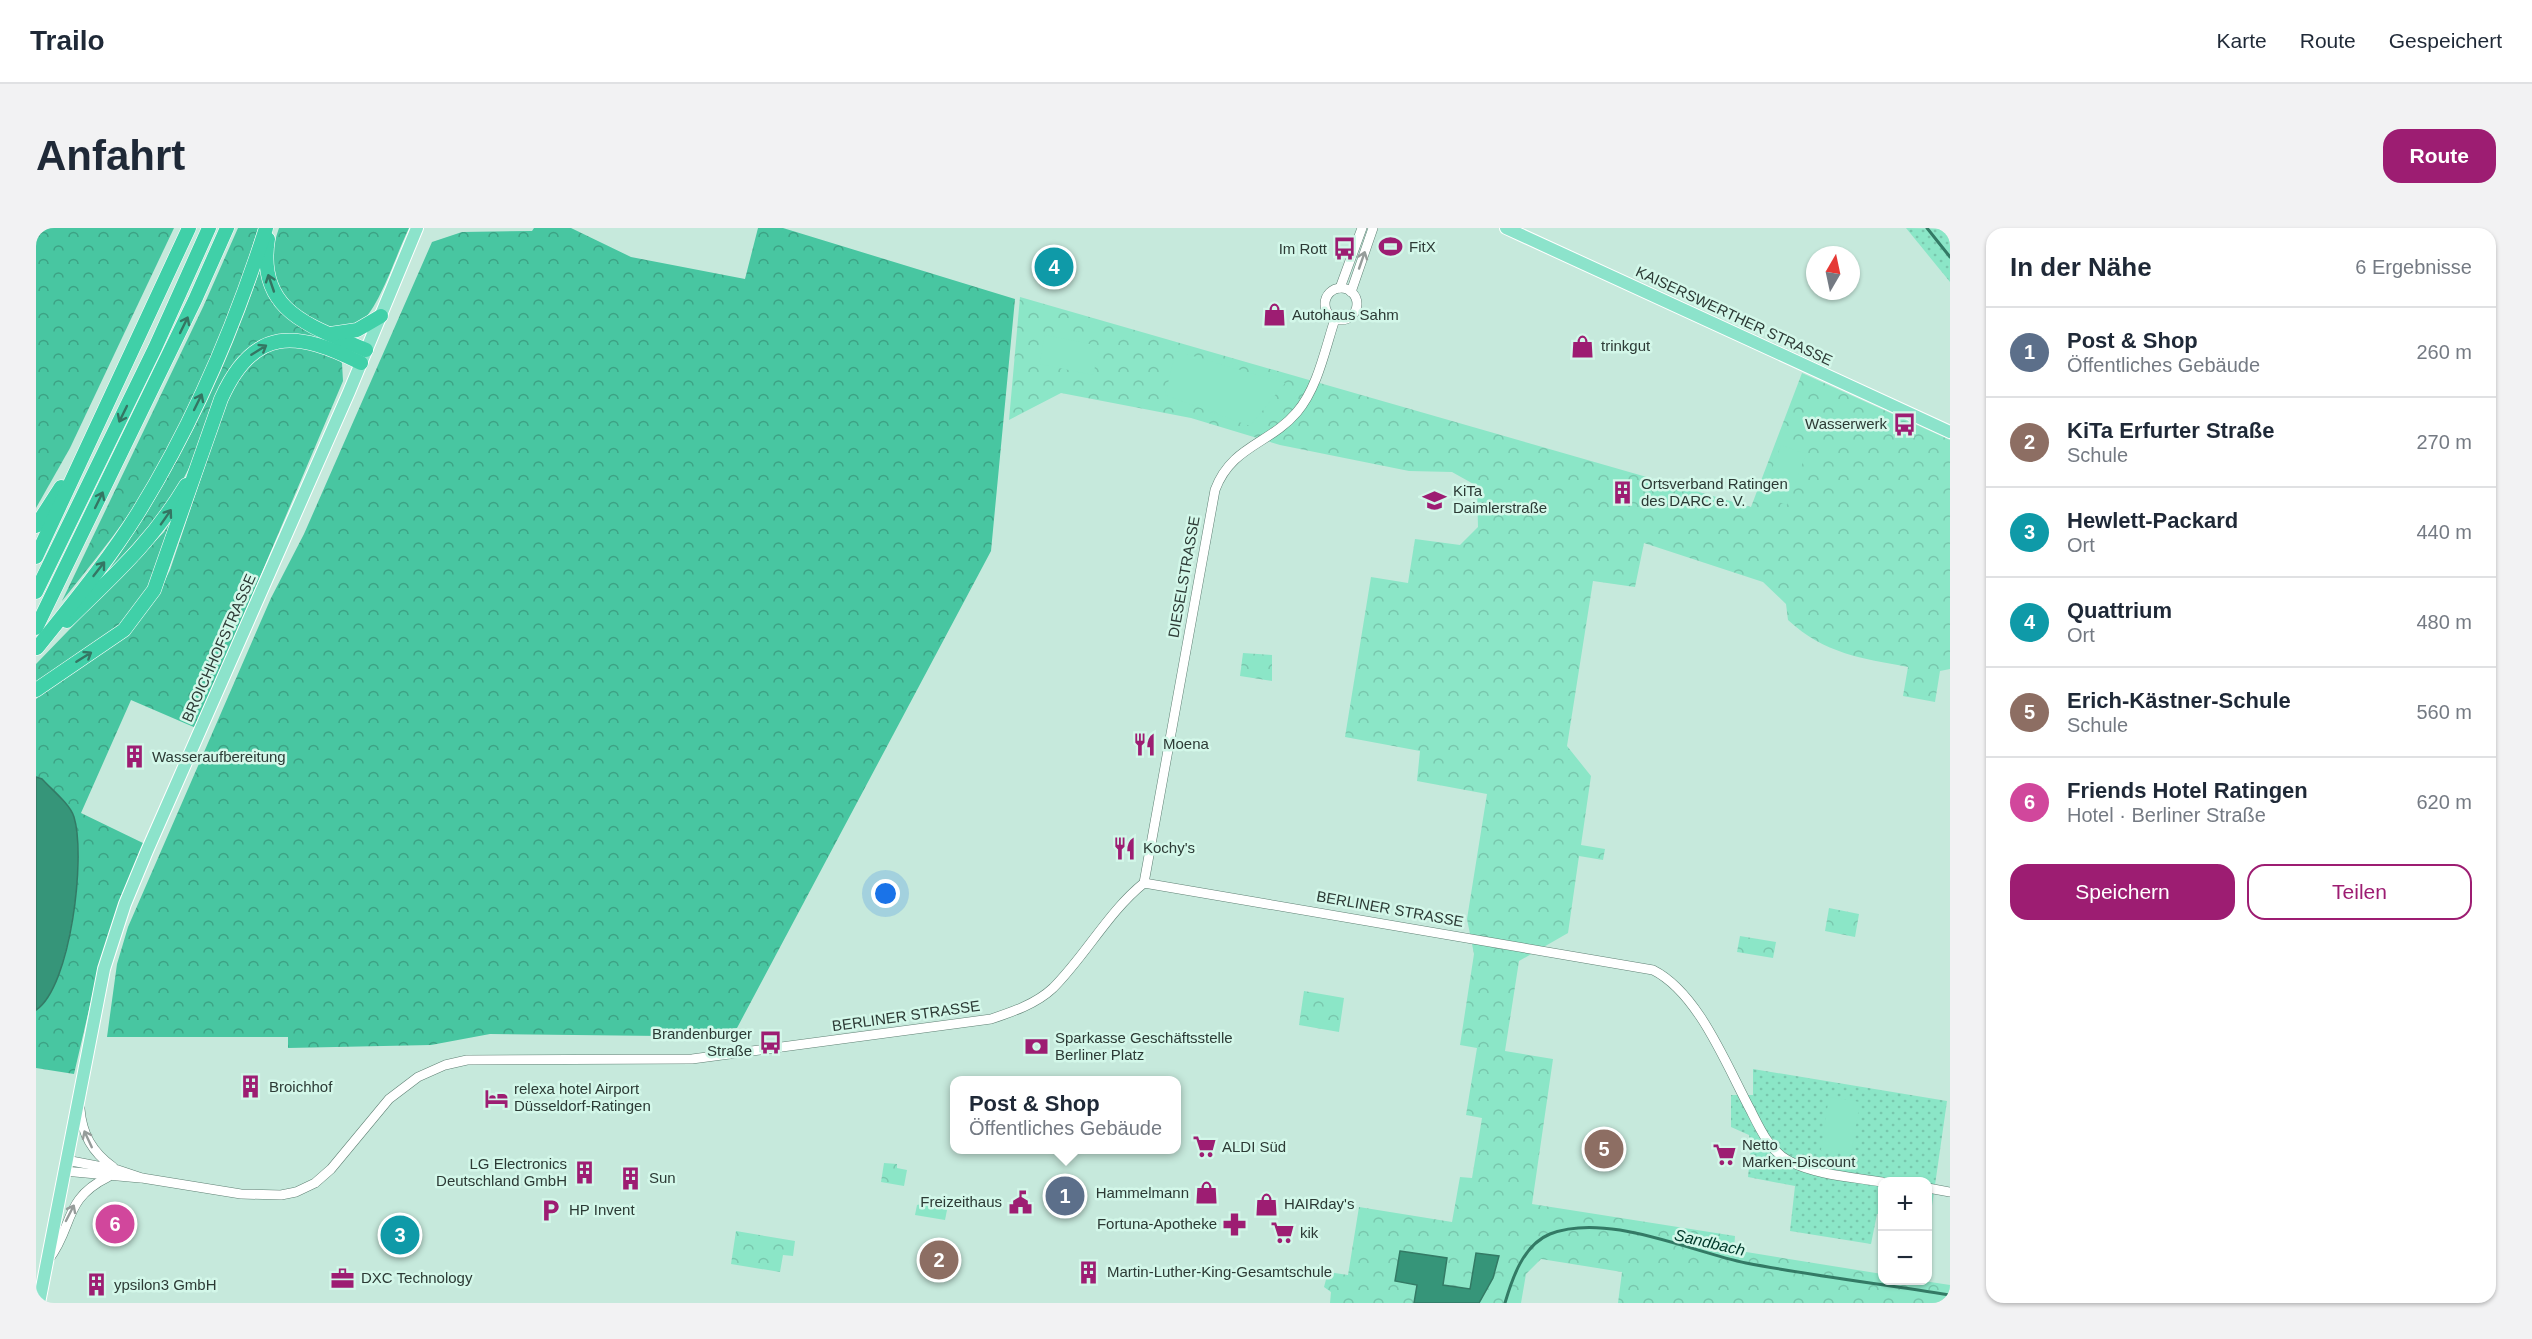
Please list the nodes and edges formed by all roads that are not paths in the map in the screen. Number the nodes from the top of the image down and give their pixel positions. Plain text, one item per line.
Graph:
1 (189, 228) edge
2 (209, 228) edge
3 (227, 228) edge
4 (266, 228) edge
5 (270, 228) edge
6 (417, 228) edge
7 (1362, 228) edge
8 (1373, 228) edge
9 (1506, 228) edge
10 (1340, 288) junction
11 (1351, 292) junction
12 (381, 316) junction
13 (1335, 319) junction
14 (330, 334) junction
15 (364, 357) junction
16 (1950, 432) edge
17 (203, 454) junction
18 (79, 460) junction
19 (36, 526) edge
20 (36, 557) edge
21 (36, 592) edge
22 (36, 628) edge
23 (37, 649) edge
24 (36, 690) edge
25 (1144, 883) junction
26 (78, 1097) junction
27 (65, 1165) junction
28 (118, 1170) junction
29 (108, 1177) junction
30 (142, 1178) junction
31 (1878, 1181) edge
32 (1932, 1189) edge
33 (1950, 1191) edge
34 (47, 1261) junction
35 (39, 1303) edge

1 - 18 highway
2 -> 21 highway
22 -> 3 highway
23 -> 4 highway
14 -> 5 highway
6 - 12 main road, BROICHHOFSTRASSE
7 - 10 street
11 -> 8 street
9 - 16 main road, KAISERSWERTHER STRASSE
10 - 11 street
10 - 13 street
11 - 13 street
12 - 14 highway
12 - 15 main road, BROICHHOFSTRASSE
13 - 25 street, DIESELSTRASSE
14 - 15 highway
17 -> 15 highway
15 - 26 main road, BROICHHOFSTRASSE
23 -> 17 highway
24 -> 17 highway
18 - 19 highway
18 - 20 highway
25 - 30 street, BERLINER STRASSE
25 - 31 street, BERLINER STRASSE
26 - 27 main road, BROICHHOFSTRASSE
28 -> 26 street
27 - 28 street, BERLINER STRASSE
27 - 29 street, BERLINER STRASSE
27 - 34 main road, BROICHHOFSTRASSE
28 - 30 street, BERLINER STRASSE
29 - 30 street, BERLINER STRASSE
34 -> 29 street
32 - 33 street
34 - 35 main road, BROICHHOFSTRASSE

